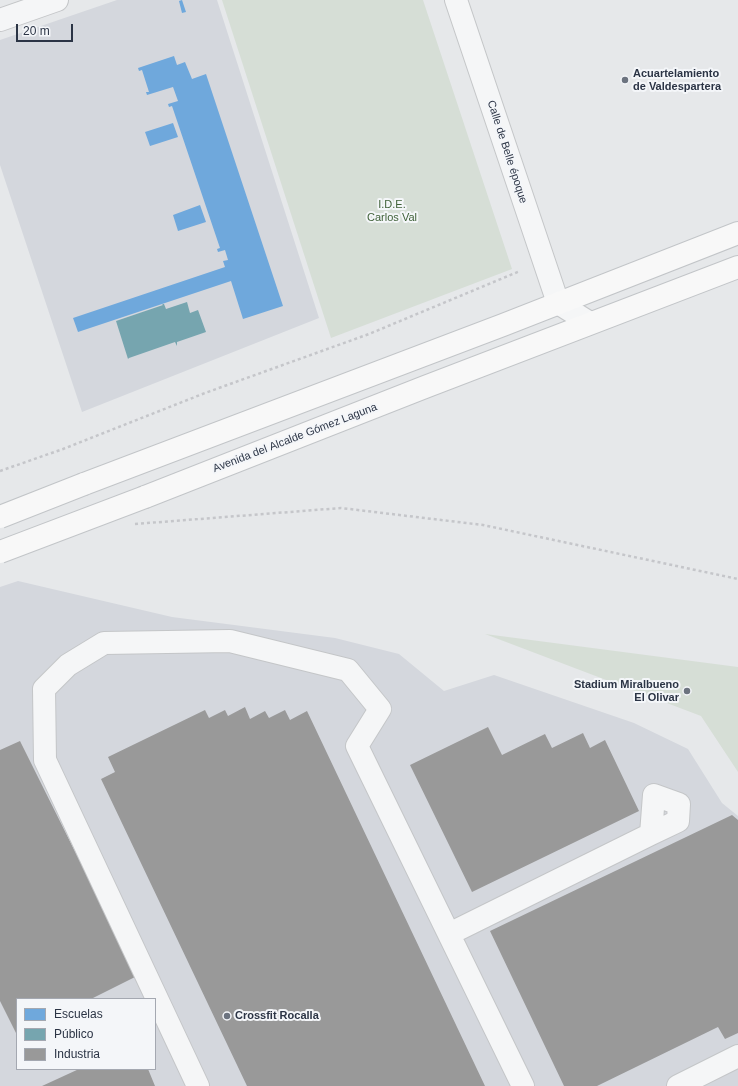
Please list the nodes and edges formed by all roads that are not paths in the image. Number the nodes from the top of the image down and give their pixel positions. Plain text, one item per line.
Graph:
1 (57, 0) edge
2 (456, 0) edge
3 (0, 20) edge
4 (738, 232) edge
5 (738, 267) edge
6 (558, 303) junction
7 (590, 323) junction
8 (0, 517) edge
9 (0, 552) edge
10 (651, 834) dead end
11 (449, 934) junction
12 (738, 1056) edge
13 (198, 1086) edge
14 (523, 1086) edge
15 (678, 1086) edge

1 - 3 street
2 - 6 street, Calle de Belle époque
4 - 6 main road
5 - 7 main road, Avenida del Alcalde Gómez Laguna
6 - 7 street
6 - 8 main road, bridge
7 - 9 main road, Avenida del Alcalde Gómez Laguna, bridge
10 - 11 street
11 - 13 street
11 - 14 street
12 - 15 street

